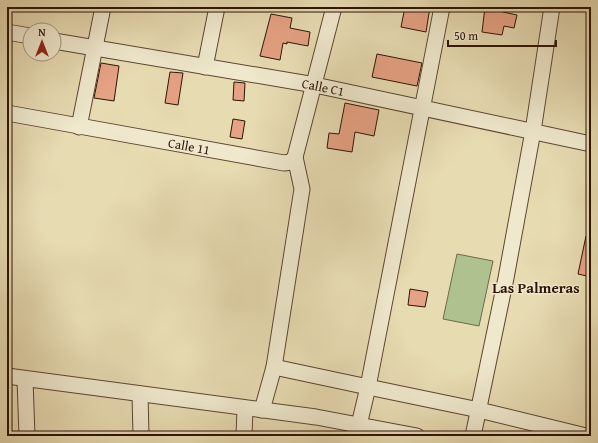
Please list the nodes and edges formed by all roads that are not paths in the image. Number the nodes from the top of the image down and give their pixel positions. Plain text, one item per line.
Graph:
1 (103, 7) edge
2 (217, 7) edge
3 (334, 7) edge
4 (442, 7) edge
5 (552, 7) edge
6 (7, 32) edge
7 (22, 35) edge
8 (62, 43) edge
9 (95, 49) junction
10 (205, 66) junction
11 (315, 85) junction
12 (422, 108) junction
13 (7, 113) edge
14 (79, 127) junction
15 (533, 131) junction
16 (591, 144) edge
17 (296, 157) junction
18 (274, 366) junction
19 (7, 376) edge
20 (25, 379) junction
21 (368, 388) junction
22 (140, 394) junction
23 (245, 408) junction
24 (262, 410) junction
25 (479, 410) junction
26 (356, 430) edge
27 (27, 436) edge
28 (141, 436) edge
29 (244, 436) edge
30 (417, 436) edge
31 (473, 436) edge
32 (586, 436) edge

1 - 9 street
2 - 10 street
3 - 11 street
4 - 12 street
5 - 15 street
6 - 7 street
8 - 9 street, Calle C1
9 - 10 street, Calle C1
9 - 14 street
10 - 11 street, Calle C1
11 - 12 street, Calle C1
11 - 17 street
12 - 15 street, Calle C1
12 - 21 street
13 - 14 street, Calle 11
14 - 17 street, Calle 11
15 - 16 street, Calle C1
15 - 25 street
17 - 18 street
18 - 21 street
18 - 24 street
19 - 20 street
20 - 22 street
20 - 27 street
21 - 25 street
21 - 26 street
22 - 23 street
22 - 28 street
23 - 24 street
23 - 29 street
24 - 26 street
25 - 31 street
25 - 32 street
26 - 30 street

